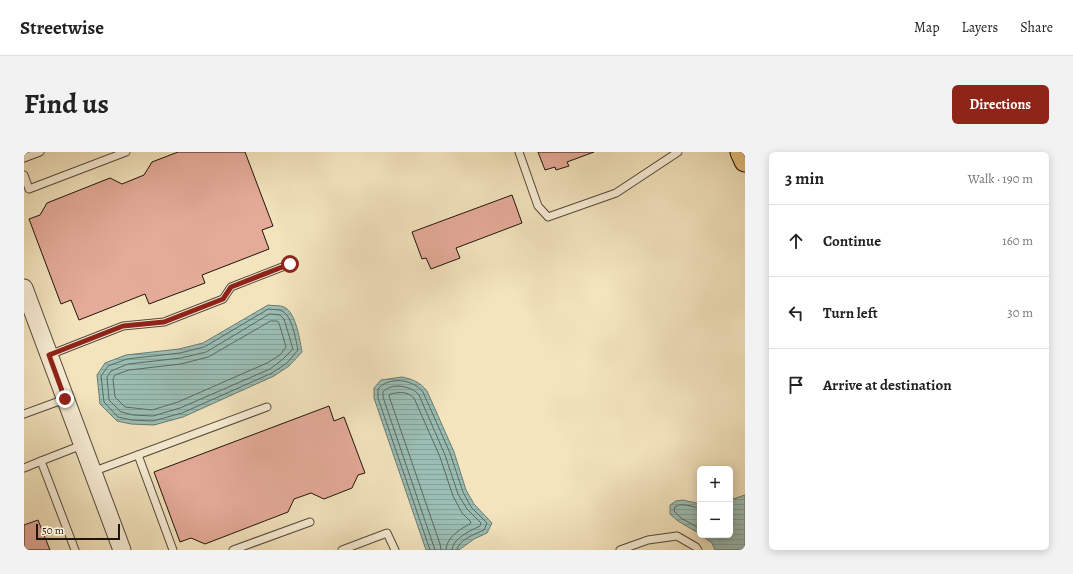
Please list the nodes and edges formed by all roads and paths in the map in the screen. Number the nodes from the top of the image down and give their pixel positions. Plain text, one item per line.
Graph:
1 (40, 152) edge
2 (126, 152) edge
3 (518, 152) edge
4 (678, 152) edge
5 (741, 152) edge
6 (24, 158) edge
7 (745, 161) edge
8 (24, 175) edge
9 (290, 264) dead end
10 (24, 288) edge
11 (28, 309) edge
12 (49, 355) junction
13 (65, 399) junction
14 (267, 407) dead end
15 (24, 414) edge
16 (82, 445) junction
17 (138, 455) junction
18 (41, 461) junction
19 (24, 468) edge
20 (92, 472) junction
21 (310, 522) dead end
22 (75, 550) edge
23 (122, 550) edge
24 (173, 550) edge
25 (233, 550) edge
26 (342, 550) edge
27 (395, 550) edge
28 (620, 550) edge
29 (698, 550) edge

1 - 6 lane
2 - 8 lane
3 - 4 lane
5 - 7 main road
9 - 12 lane
10 - 11 street
11 - 12 street
12 - 13 street
13 - 15 lane
13 - 16 street
14 - 17 lane
16 - 18 lane
16 - 20 street
17 - 20 lane
17 - 24 lane
18 - 19 lane
18 - 22 lane
20 - 23 street
21 - 25 lane
26 - 27 lane
28 - 29 lane

